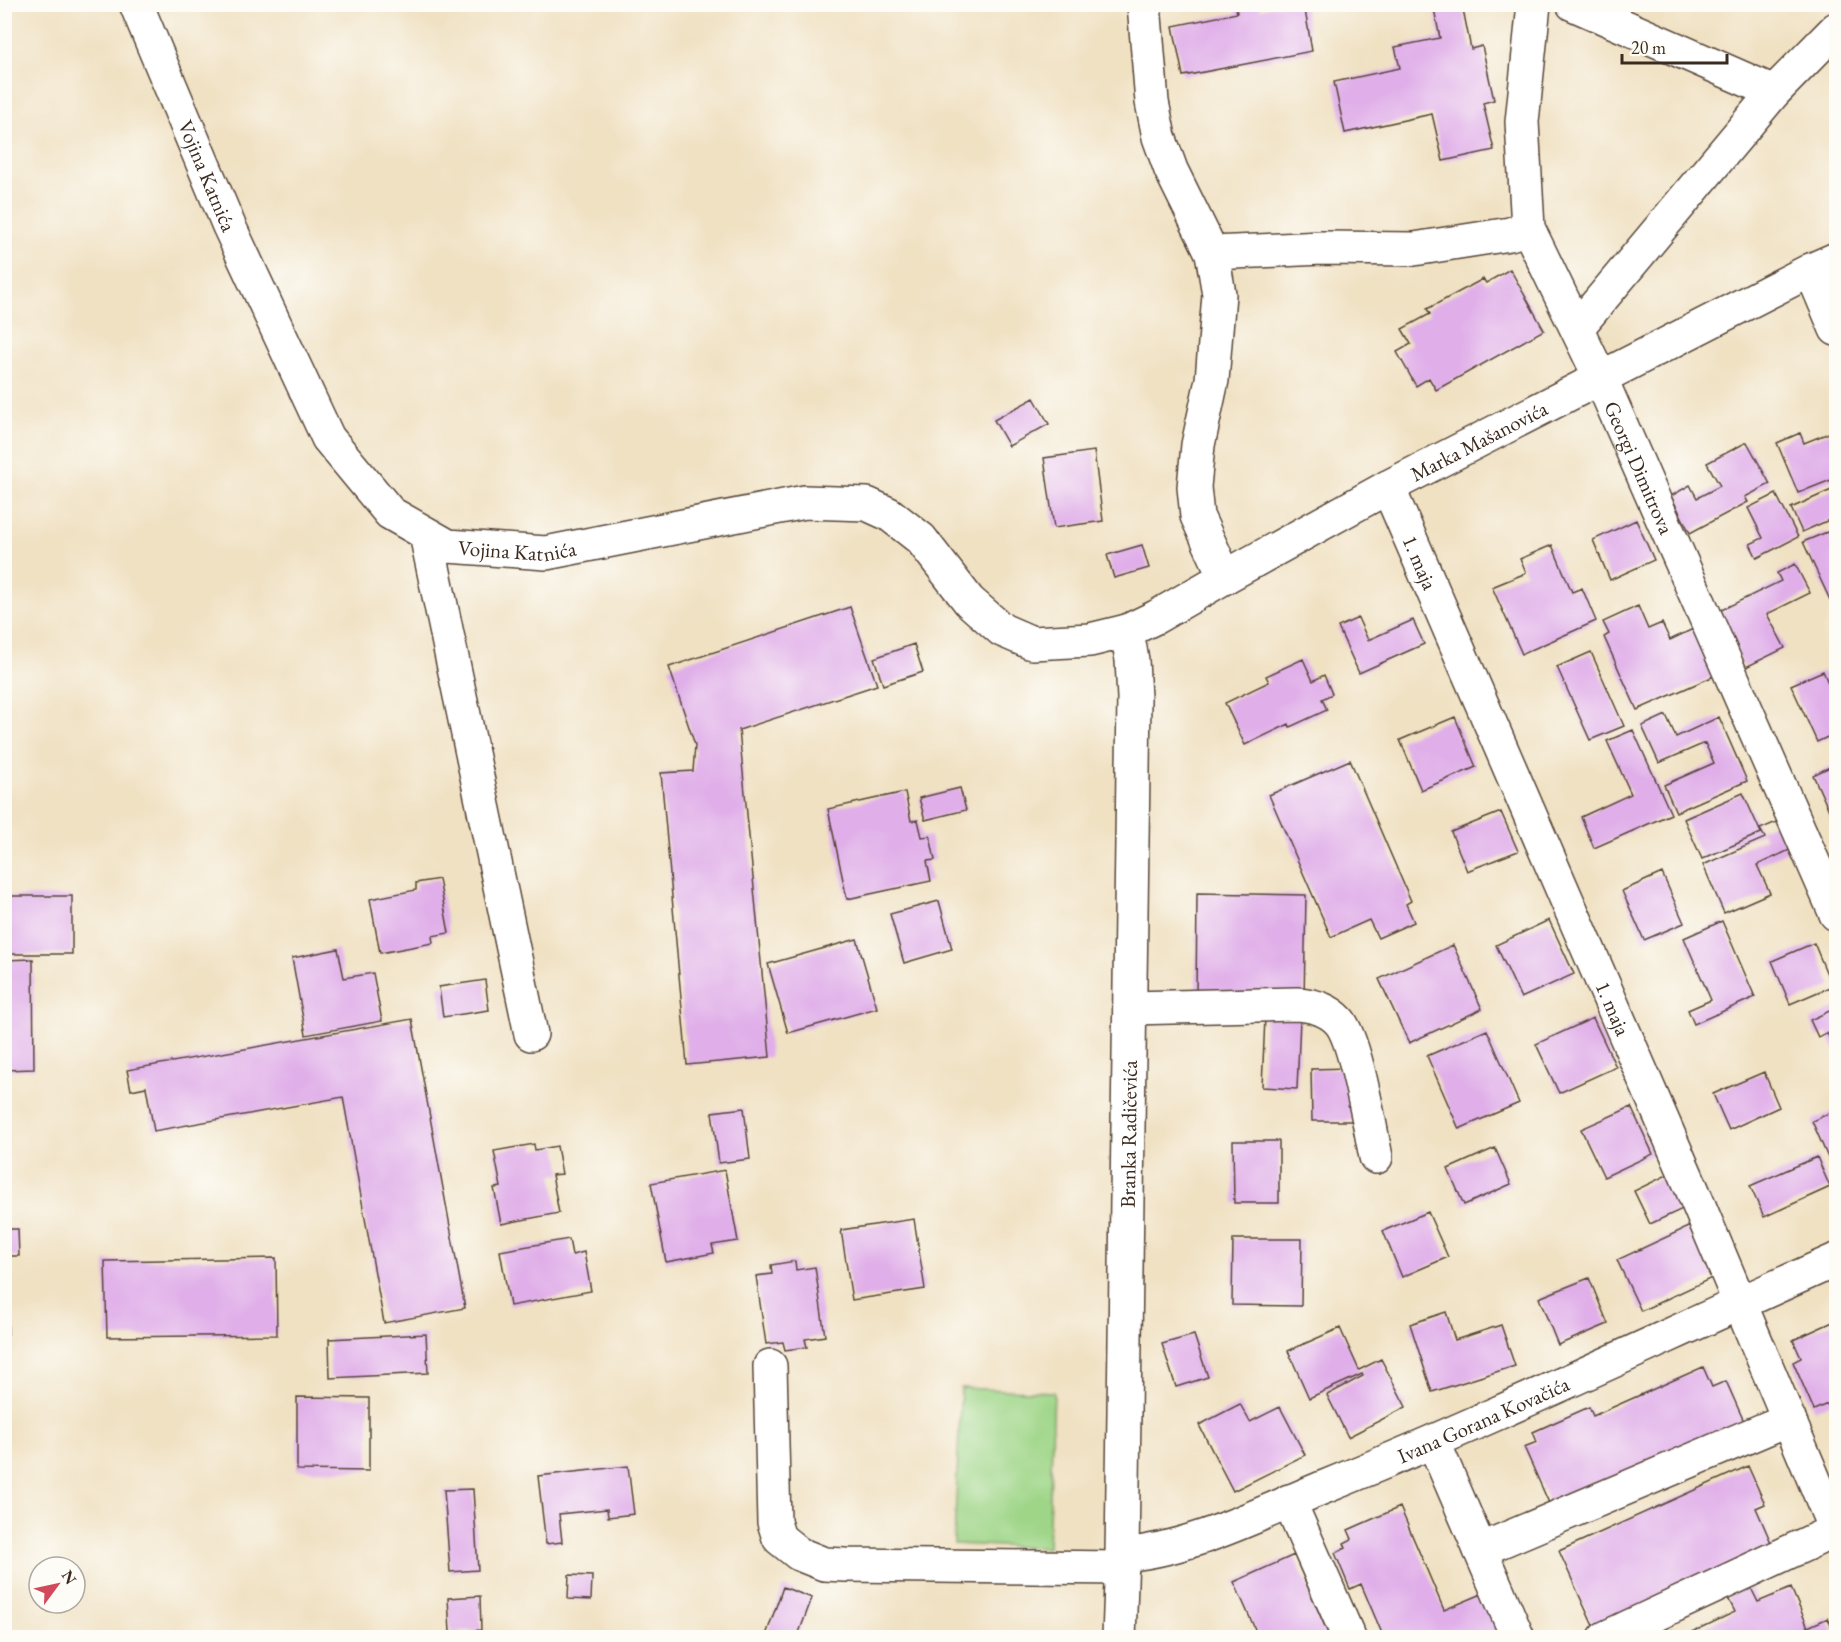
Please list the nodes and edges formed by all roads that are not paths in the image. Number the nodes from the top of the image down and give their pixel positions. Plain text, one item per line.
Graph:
1 (136, 4) edge
2 (1144, 4) edge
3 (1534, 4) edge
4 (1573, 4) edge
5 (1836, 29) edge
6 (1774, 92) junction
7 (1528, 228) junction
8 (1212, 253) junction
9 (1824, 265) edge
10 (1577, 328) junction
11 (1836, 329) edge
12 (1600, 377) junction
13 (1388, 487) junction
14 (426, 534) junction
15 (1225, 577) junction
16 (1126, 631) junction
17 (1836, 915) edge
18 (1130, 1008) junction
19 (531, 1034) dead end
20 (1376, 1157) dead end
21 (1836, 1260) edge
22 (1739, 1303) junction
23 (770, 1366) dead end
24 (1789, 1419) junction
25 (1434, 1443) junction
26 (1289, 1501) junction
27 (1836, 1531) edge
28 (1480, 1550) junction
29 (1122, 1562) junction
30 (1119, 1638) edge
31 (1349, 1638) edge
32 (1518, 1638) edge
33 (1605, 1638) edge

1 - 14 street, Vojina Katnića
2 - 8 street
3 - 7 street, Georgi Dimitrova
4 - 6 street
5 - 6 street
6 - 10 street
7 - 8 street
7 - 10 street, Georgi Dimitrova
8 - 15 street
9 - 11 street
9 - 12 street, Marka Mašanovića
10 - 12 street, Georgi Dimitrova
12 - 13 street, Marka Mašanovića
12 - 17 street, Georgi Dimitrova
13 - 15 street, Marka Mašanovića
13 - 22 street, 1. maja
14 - 16 street, Vojina Katnića
14 - 19 street
15 - 16 street, Marka Mašanovića
16 - 18 street, Branka Radičevića
18 - 20 street
18 - 29 street, Branka Radičevića
21 - 22 street, Ivana Gorana Kovačića
22 - 24 street, 1. maja
22 - 25 street, Ivana Gorana Kovačića
23 - 29 street, Ivana Gorana Kovačića
24 - 27 street, 1. maja
24 - 28 street
25 - 26 street, Ivana Gorana Kovačića
25 - 28 street
26 - 29 street, Ivana Gorana Kovačića
26 - 31 street
27 - 33 street
28 - 32 street
29 - 30 street, Branka Radičevića

